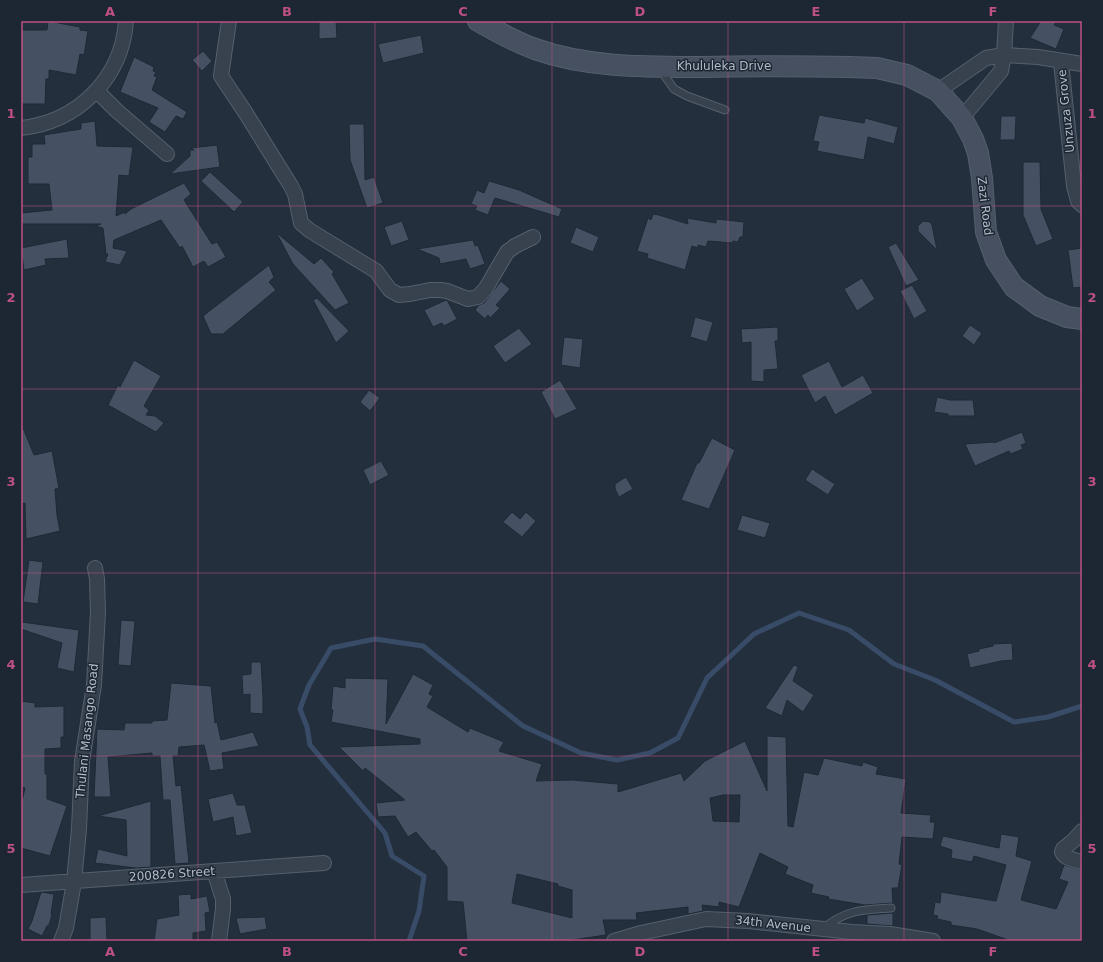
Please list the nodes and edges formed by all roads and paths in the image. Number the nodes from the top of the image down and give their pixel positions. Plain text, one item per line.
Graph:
1 (126, 21) edge
2 (478, 21) edge
3 (1006, 21) edge
4 (228, 24) edge
5 (1004, 55) junction
6 (1062, 62) junction
7 (1082, 64) edge
8 (659, 67) junction
9 (97, 91) junction
10 (938, 91) junction
11 (725, 110) dead end
12 (962, 118) junction
13 (21, 128) edge
14 (167, 154) dead end
15 (1082, 205) edge
16 (534, 237) dead end
17 (1082, 319) edge
18 (95, 568) dead end
19 (1082, 831) edge
20 (1082, 862) edge
21 (324, 863) dead end
22 (214, 871) junction
23 (74, 882) junction
24 (21, 885) edge
25 (891, 908) dead end
26 (822, 929) junction
27 (61, 941) edge
28 (220, 941) edge
29 (614, 941) edge
30 (933, 941) edge

1 - 9 street
2 - 8 street, Khululeka Drive
3 - 5 street
4 - 16 street
5 - 6 street
5 - 10 street
5 - 12 street
6 - 7 street
6 - 15 street, Unzuza Grove
8 - 10 street, Khululeka Drive
8 - 11 lane
9 - 13 street
9 - 14 street
10 - 12 street, Khululeka Drive
12 - 17 street, Zazi Road
18 - 23 street, Thulani Masango Road
19 - 20 street
21 - 22 street, 200826 Street
22 - 23 street, 200826 Street
22 - 28 street
23 - 24 street, 200826 Street
23 - 27 street, Thulani Masango Road
25 - 26 lane
26 - 29 street, 34th Avenue
26 - 30 street, 34th Avenue

